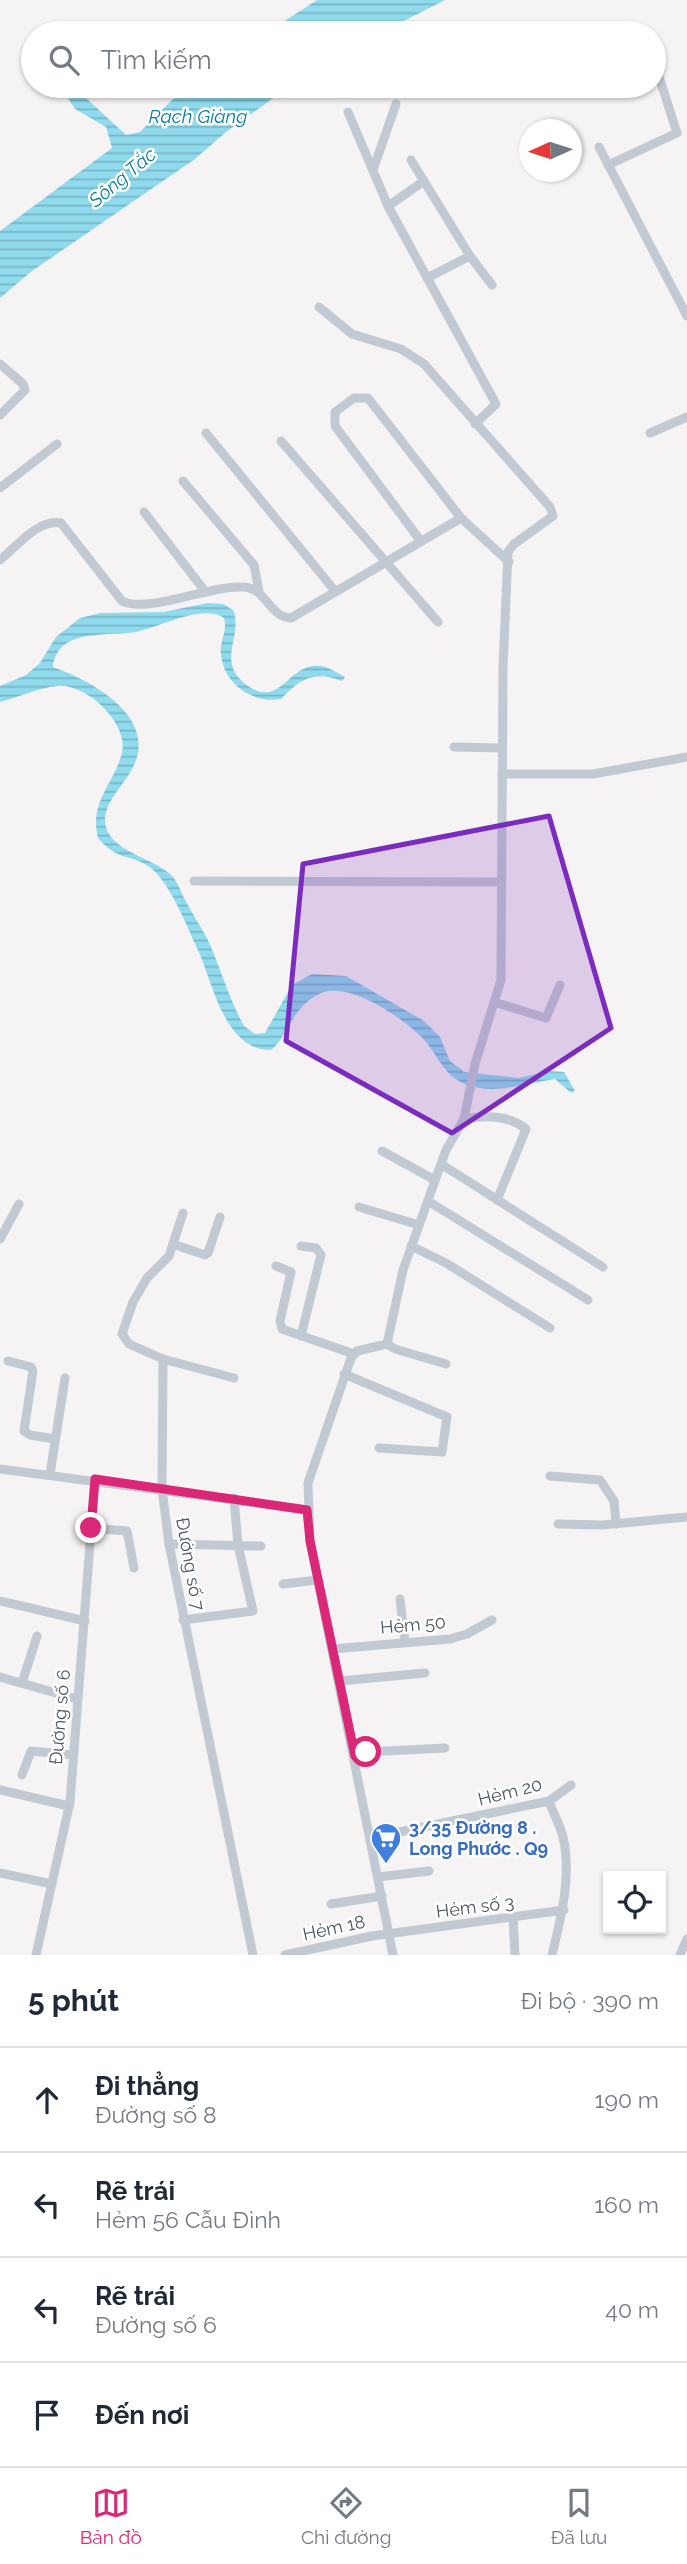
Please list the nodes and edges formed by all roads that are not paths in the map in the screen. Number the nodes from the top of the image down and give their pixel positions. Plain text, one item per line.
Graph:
1 (666, 98) edge
2 (396, 104) dead end
3 (348, 112) dead end
4 (599, 147) dead end
5 (411, 160) dead end
6 (608, 164) junction
7 (373, 170) junction
8 (424, 181) junction
9 (388, 206) junction
10 (470, 256) junction
11 (428, 278) junction
12 (492, 285) dead end
13 (319, 307) dead end
14 (687, 316) edge
15 (0, 364) edge
16 (0, 415) edge
17 (687, 417) edge
18 (475, 424) junction
19 (206, 433) dead end
20 (650, 433) dead end
21 (281, 441) dead end
22 (57, 444) dead end
23 (183, 481) dead end
24 (0, 488) edge
25 (144, 513) dead end
26 (461, 518) junction
27 (420, 540) junction
28 (0, 560) edge
29 (384, 561) junction
30 (509, 562) junction
31 (204, 590) junction
32 (259, 591) junction
33 (335, 592) junction
34 (438, 622) dead end
35 (454, 747) dead end
36 (502, 748) junction
37 (687, 757) edge
38 (502, 774) junction
39 (194, 881) dead end
40 (501, 882) junction
41 (561, 985) dead end
42 (497, 1003) junction
43 (465, 1114) junction
44 (382, 1151) dead end
45 (441, 1164) junction
46 (435, 1180) junction
47 (497, 1200) junction
48 (428, 1201) junction
49 (19, 1204) dead end
50 (359, 1207) dead end
51 (183, 1213) dead end
52 (220, 1217) dead end
53 (419, 1225) junction
54 (0, 1239) edge
55 (173, 1244) junction
56 (302, 1246) dead end
57 (411, 1246) junction
58 (276, 1266) dead end
59 (603, 1267) dead end
60 (588, 1300) dead end
61 (550, 1328) dead end
62 (301, 1336) junction
63 (387, 1344) junction
64 (354, 1354) junction
65 (163, 1359) junction
66 (8, 1361) dead end
67 (446, 1364) dead end
68 (344, 1374) junction
69 (65, 1378) dead end
70 (234, 1378) dead end
71 (55, 1439) junction
72 (379, 1448) dead end
73 (0, 1469) edge
74 (50, 1474) junction
75 (550, 1476) dead end
76 (95, 1479) junction
77 (162, 1489) junction
78 (234, 1498) junction
79 (307, 1510) junction
80 (687, 1517) edge
81 (558, 1524) dead end
82 (616, 1524) junction
83 (91, 1528) junction
84 (169, 1544) junction
85 (238, 1545) junction
86 (261, 1546) dead end
87 (134, 1568) dead end
88 (318, 1580) junction
89 (284, 1584) dead end
90 (400, 1599) dead end
91 (0, 1601) edge
92 (492, 1619) dead end
93 (183, 1620) junction
94 (85, 1621) junction
95 (37, 1636) dead end
96 (404, 1642) junction
97 (332, 1649) junction
98 (425, 1673) dead end
99 (0, 1677) edge
100 (339, 1681) junction
101 (22, 1683) junction
102 (77, 1699) junction
103 (445, 1748) dead end
104 (73, 1755) junction
105 (355, 1756) junction
106 (22, 1775) dead end
107 (571, 1785) dead end
108 (0, 1790) edge
109 (549, 1801) junction
110 (69, 1807) junction
111 (370, 1838) junction
112 (429, 1871) dead end
113 (0, 1873) edge
114 (379, 1877) junction
115 (52, 1884) junction
116 (382, 1896) junction
117 (331, 1904) dead end
118 (565, 1910) junction
119 (513, 1918) junction
120 (390, 1933) junction
121 (687, 1940) edge
122 (36, 1955) edge
123 (253, 1955) edge
124 (285, 1955) edge
125 (393, 1955) edge
126 (516, 1955) edge
127 (552, 1955) edge
128 (680, 1955) edge

1 - 6 street
2 - 7 street
3 - 7 street
4 - 6 street
5 - 8 street
6 - 14 street
7 - 9 street
8 - 9 street
8 - 10 street
9 - 11 street
10 - 11 street
10 - 12 street
11 - 18 street
13 - 18 street
15 - 16 street
17 - 20 street
18 - 30 street
19 - 33 street
21 - 29 street
22 - 24 street
23 - 32 street
25 - 31 street
26 - 27 street
26 - 27 street
26 - 30 street
27 - 29 street
28 - 31 street
29 - 33 street
29 - 34 street
30 - 36 street
31 - 32 street
32 - 33 street
35 - 36 street
36 - 38 street
37 - 38 street
38 - 40 street
39 - 40 street
40 - 42 street
41 - 42 street
42 - 43 street
43 - 45 street
43 - 47 street
44 - 46 street
45 - 46 street
45 - 47 street
46 - 48 street
47 - 59 street
48 - 53 street
48 - 60 street
49 - 54 street
50 - 53 street
51 - 55 street
52 - 55 street
53 - 57 street
55 - 65 street
56 - 62 street
57 - 61 street
57 - 63 street
58 - 62 street
62 - 64 street
63 - 64 street
63 - 67 street
64 - 68 street
65 - 70 street
65 - 77 street, Đường số 7
66 - 71 street
68 - 72 street
68 - 79 street
69 - 71 street
71 - 74 street
73 - 74 street
74 - 76 street
75 - 82 street
76 - 77 street
76 - 83 street, Đường số 6
77 - 78 street
77 - 84 street, Đường số 7
78 - 79 street
78 - 85 street
79 - 88 street
80 - 82 street
81 - 82 street
83 - 87 street
83 - 94 street, Đường số 6
84 - 85 street
84 - 93 street, Đường số 7
85 - 86 street
85 - 93 street
88 - 89 street
88 - 97 street
90 - 96 street
91 - 94 street
92 - 96 street, Hẻm 50
93 - 123 street, Đường số 7
94 - 102 street, Đường số 6
95 - 101 street
96 - 97 street, Hẻm 50
97 - 100 street
98 - 100 street
99 - 101 street
100 - 105 street
101 - 102 street
102 - 104 street, Đường số 6
103 - 105 street
104 - 106 street
104 - 110 street, Đường số 6
105 - 111 street
107 - 109 street, Hẻm 20
108 - 110 street
109 - 111 street, Hẻm 20
109 - 118 street
110 - 115 street, Đường số 6
111 - 114 street
112 - 114 street
113 - 115 street
114 - 116 street
115 - 122 street, Đường số 6
116 - 117 street
116 - 120 street
118 - 119 street, Hẻm số 3
118 - 127 street
119 - 120 street, Hẻm số 3
119 - 126 street
120 - 124 street, Hẻm 18
120 - 125 street
121 - 128 street

